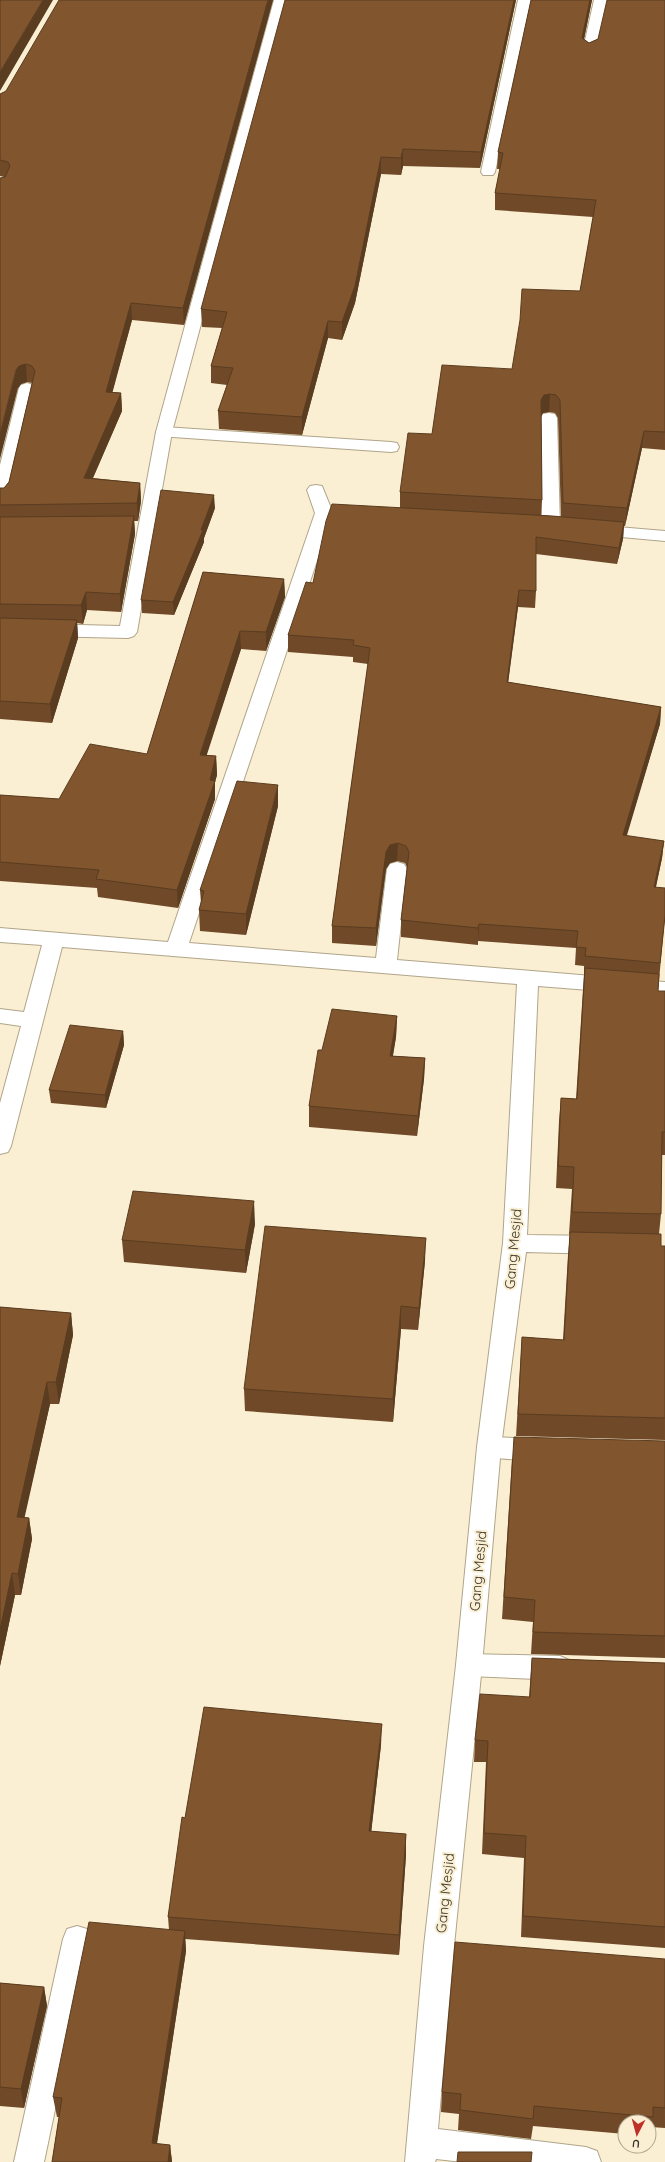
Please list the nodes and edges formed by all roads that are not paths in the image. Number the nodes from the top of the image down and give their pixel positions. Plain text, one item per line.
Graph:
1 (281, 0) edge
2 (525, 0) edge
3 (601, 0) edge
4 (589, 54) edge
5 (488, 172) dead end
6 (27, 388) dead end
7 (549, 418) dead end
8 (164, 432) junction
9 (391, 447) dead end
10 (316, 490) dead end
11 (0, 500) edge
12 (665, 536) edge
13 (0, 629) edge
14 (397, 869) dead end
15 (0, 935) edge
16 (54, 939) junction
17 (176, 950) junction
18 (386, 967) junction
19 (528, 979) junction
20 (665, 989) edge
21 (0, 1016) edge
22 (32, 1020) junction
23 (0, 1146) edge
24 (515, 1243) junction
25 (618, 1246) edge
26 (489, 1447) junction
27 (566, 1450) edge
28 (470, 1665) junction
29 (587, 1669) edge
30 (77, 1940) dead end
31 (421, 2152) edge
32 (29, 2162) edge
33 (586, 2162) edge

1 - 8 street
2 - 5 street
3 - 4 street
6 - 11 street
7 - 12 street
8 - 9 street
8 - 13 street
10 - 17 street
14 - 18 street
15 - 16 street
16 - 17 street
16 - 22 street
17 - 18 street
18 - 19 street
19 - 20 street
19 - 24 street, Gang Mesjid
21 - 22 street
22 - 23 street
24 - 25 street
24 - 26 street, Gang Mesjid
26 - 27 street
26 - 28 street, Gang Mesjid
28 - 29 street
28 - 31 street, Gang Mesjid
30 - 32 street
31 - 33 street

